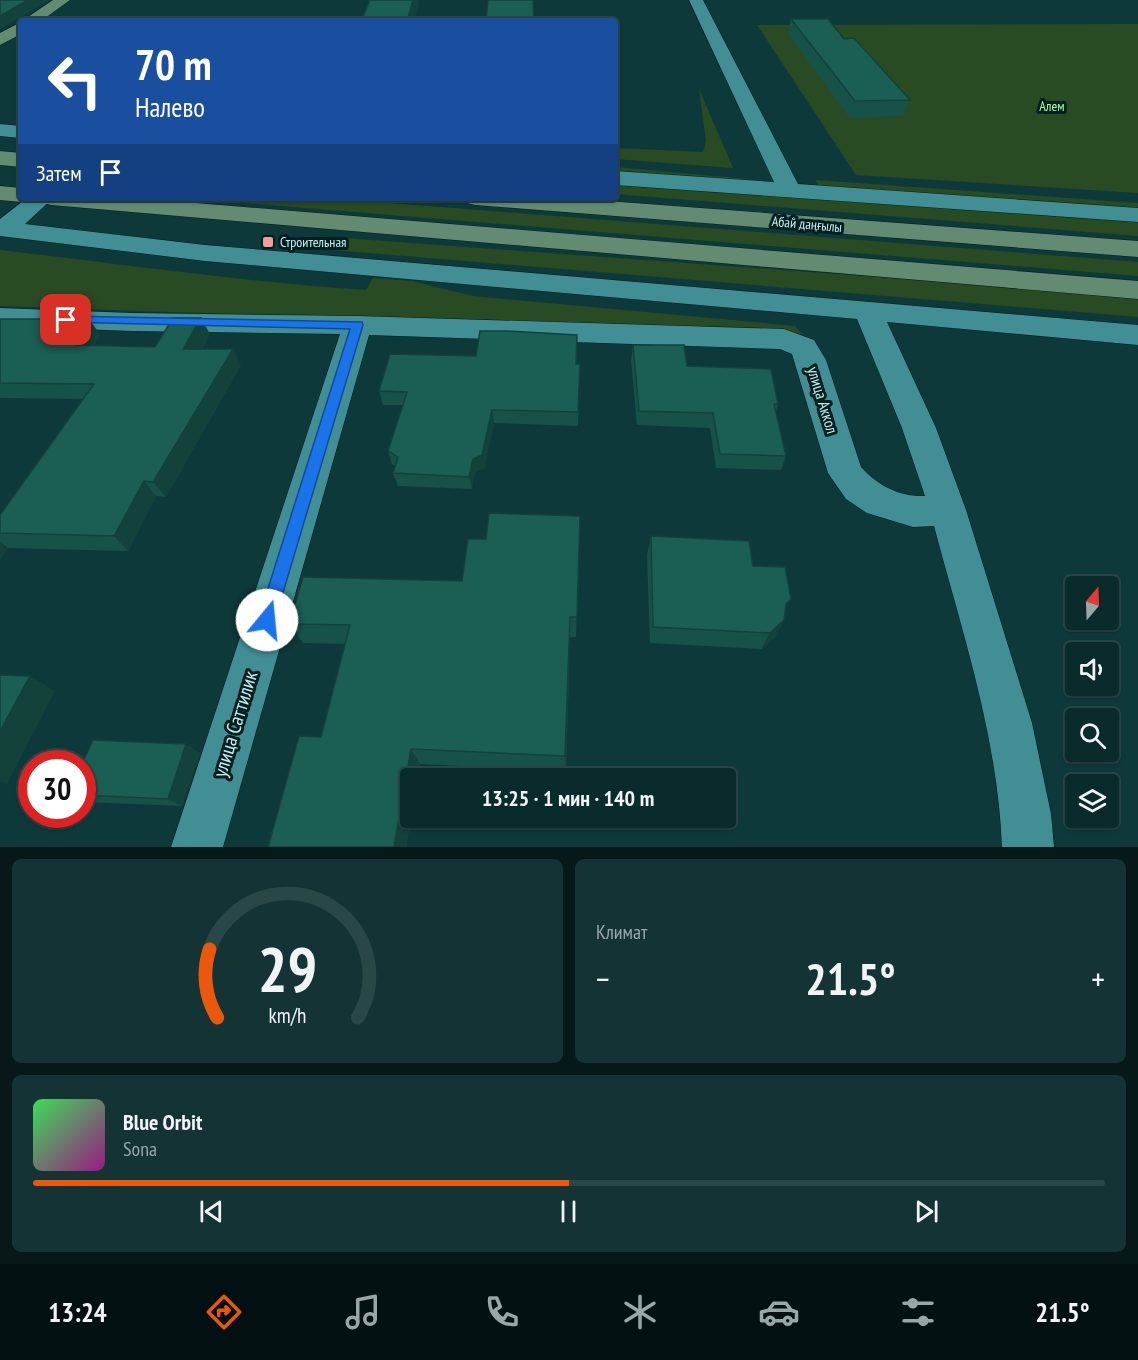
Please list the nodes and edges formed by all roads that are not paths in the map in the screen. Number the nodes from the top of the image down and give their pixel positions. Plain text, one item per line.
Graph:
1 (63, 0) edge
2 (696, 0) edge
3 (35, 18) edge
4 (18, 29) edge
5 (0, 40) edge
6 (0, 130) edge
7 (18, 132) edge
8 (0, 158) edge
9 (18, 160) edge
10 (618, 178) edge
11 (790, 191) junction
12 (0, 193) edge
13 (18, 195) edge
14 (37, 201) edge
15 (82, 201) edge
16 (514, 201) edge
17 (1138, 215) edge
18 (1, 229) edge
19 (1138, 249) edge
20 (1138, 290) edge
21 (868, 312) junction
22 (0, 317) edge
23 (357, 325) junction
24 (1138, 335) edge
25 (948, 510) junction
26 (197, 847) edge
27 (1028, 847) edge

1 - 3 main road
2 - 11 street
4 - 5 main road
6 - 7 street
8 - 9 main road
10 - 11 street
11 - 17 street
12 - 13 main road
14 - 18 street
15 - 20 main road
16 - 19 main road, Абай даңғылы
18 - 21 street
21 - 24 street
21 - 25 street
22 - 23 street
23 - 25 street, улица Аккол
23 - 26 street, улица Саттилик
25 - 27 street

